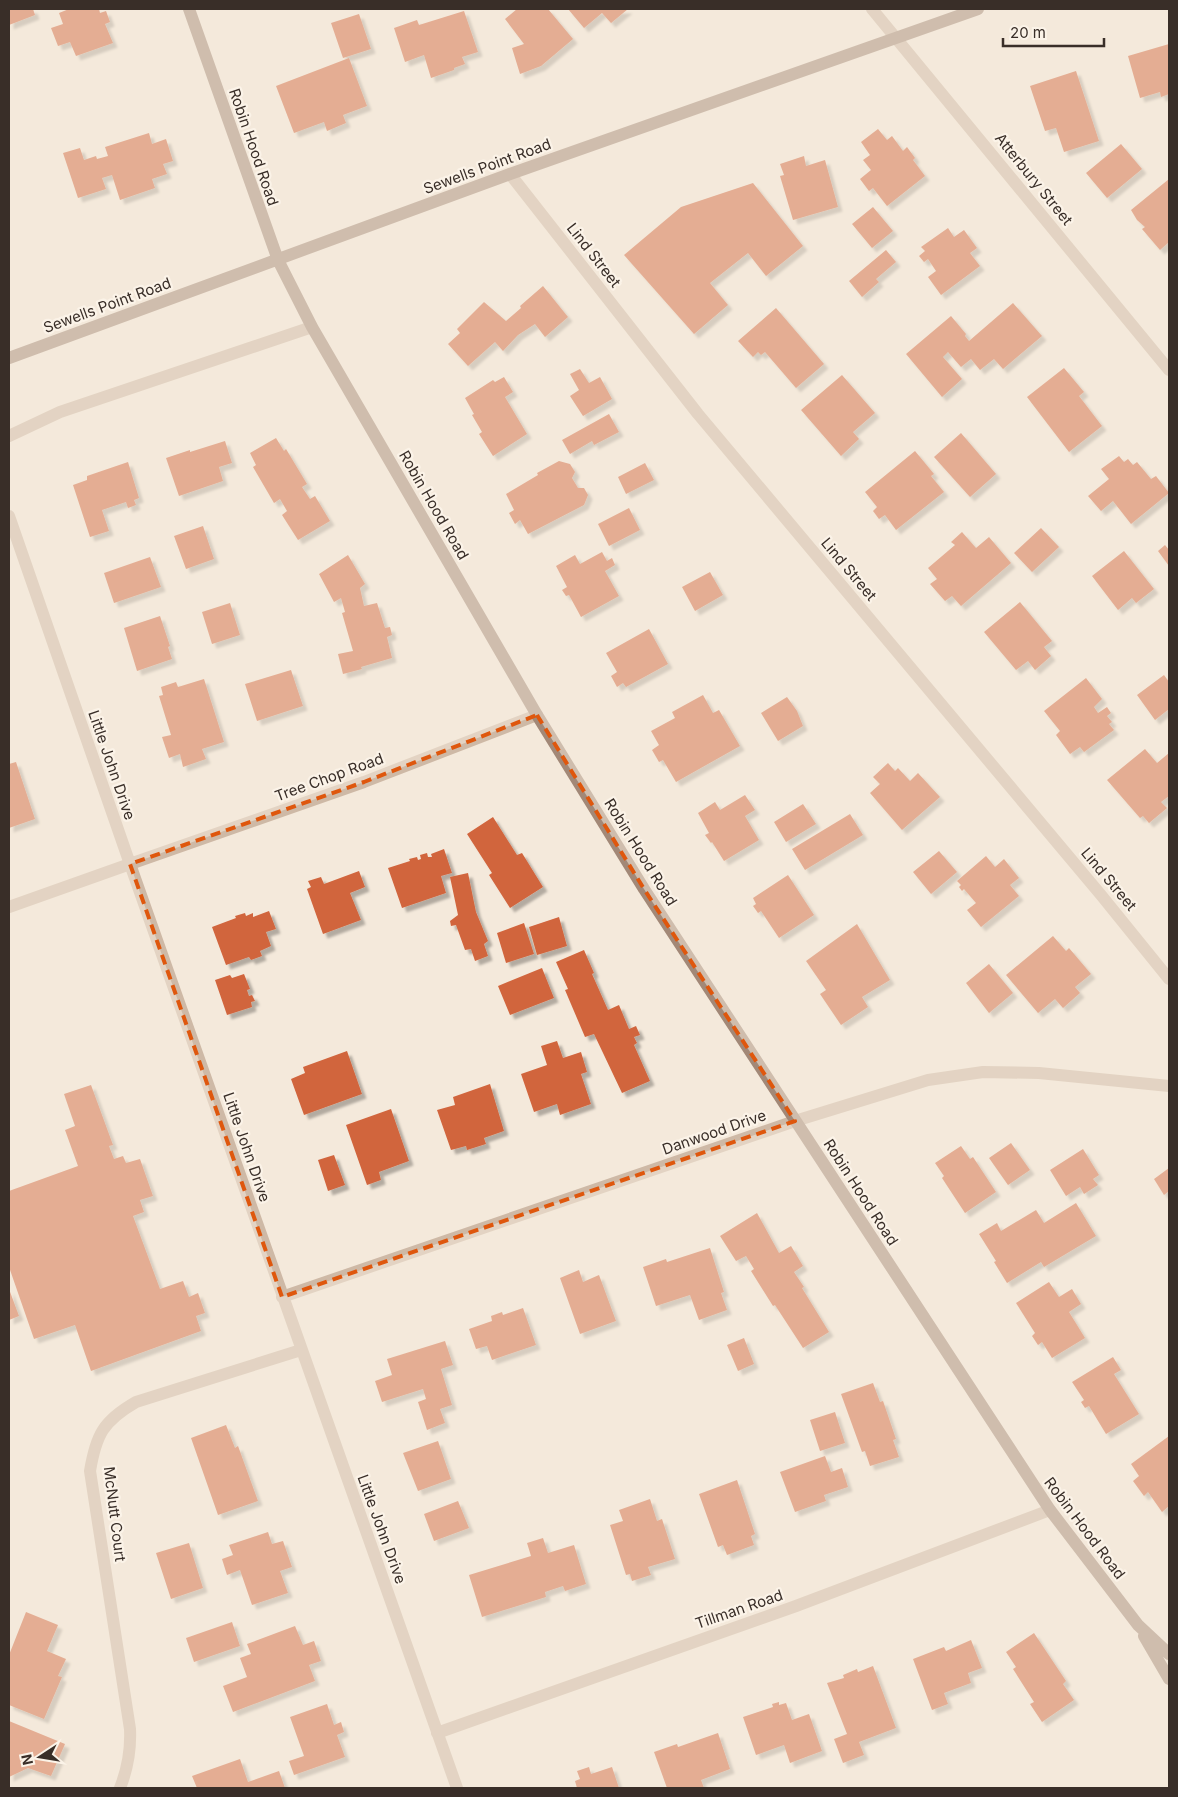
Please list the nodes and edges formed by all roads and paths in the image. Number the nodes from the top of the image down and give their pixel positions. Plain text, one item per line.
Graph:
1 (189, 9) edge
2 (872, 9) edge
3 (978, 9) edge
4 (897, 38) junction
5 (510, 174) junction
6 (278, 260) junction
7 (312, 327) junction
8 (9, 358) edge
9 (1169, 370) edge
10 (9, 436) edge
11 (9, 516) edge
12 (537, 715) junction
13 (130, 864) junction
14 (9, 908) edge
15 (1169, 979) edge
16 (1169, 1086) edge
17 (795, 1120) junction
18 (282, 1297) junction
19 (301, 1350) junction
20 (1050, 1510) junction
21 (1138, 1625) junction
22 (1169, 1654) edge
23 (1169, 1680) edge
24 (437, 1733) junction
25 (120, 1788) edge
26 (457, 1788) edge

1 - 6 street, Robin Hood Road
2 - 4 street, Atterbury Street
3 - 4 street, Sewells Point Road
4 - 5 street, Sewells Point Road
4 - 9 street, Atterbury Street
5 - 6 street, Sewells Point Road
5 - 15 street, Lind Street
6 - 7 street, Robin Hood Road
6 - 8 street, Sewells Point Road
7 - 10 street
7 - 12 street, Robin Hood Road
11 - 13 street, Little John Drive
12 - 13 street, Tree Chop Road
12 - 17 street, Robin Hood Road
13 - 14 street, Tree Chop Road
13 - 18 street, Little John Drive
16 - 17 street, Danwood Drive
17 - 18 street, Danwood Drive
17 - 20 street, Robin Hood Road
18 - 19 street, Little John Drive
19 - 24 street, Little John Drive
19 - 25 street, McNutt Court
20 - 21 street, Robin Hood Road
20 - 24 street, Tillman Road
21 - 22 street, Robin Hood Road
21 - 23 street
24 - 26 street, Little John Drive

